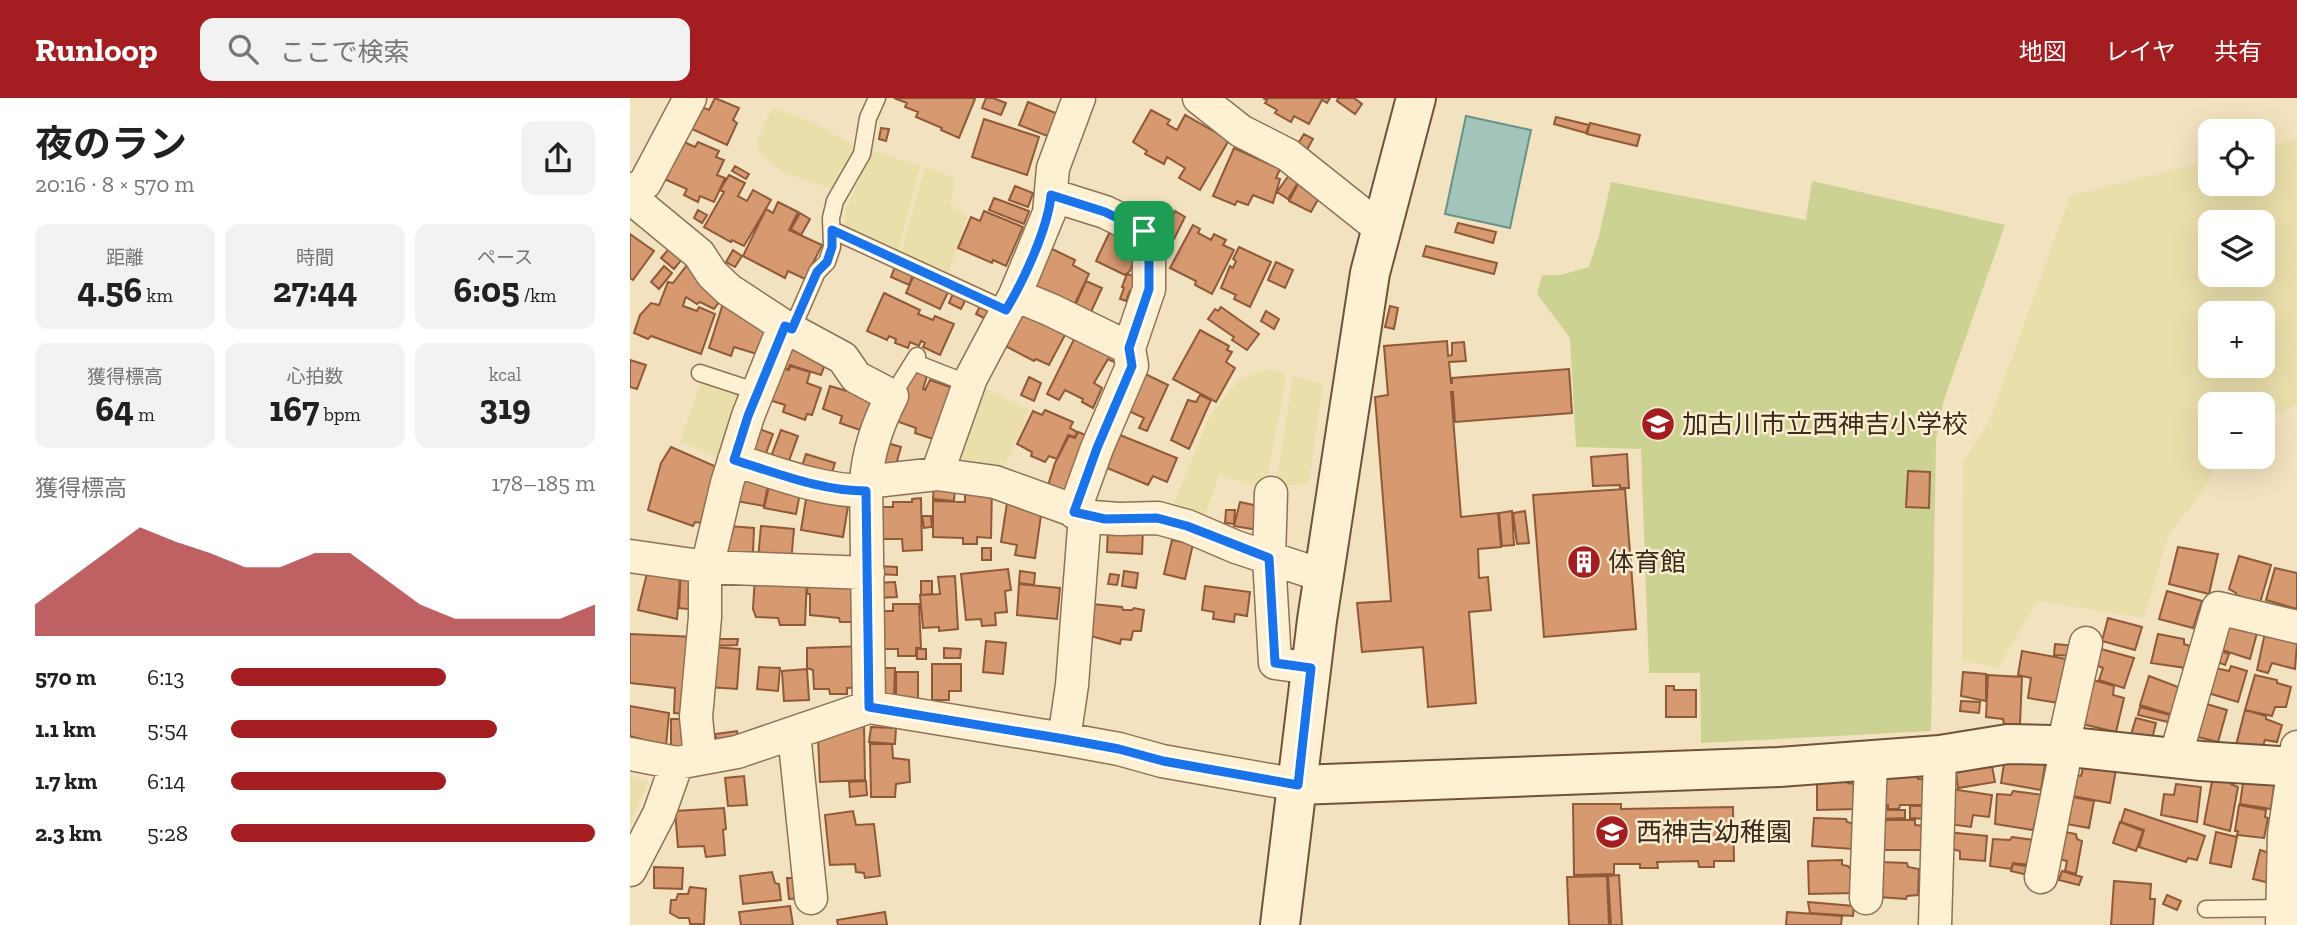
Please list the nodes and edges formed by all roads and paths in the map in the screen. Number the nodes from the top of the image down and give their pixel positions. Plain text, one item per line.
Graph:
1 (690, 98) edge
2 (877, 98) edge
3 (1079, 98) edge
4 (1199, 98) edge
5 (1416, 98) edge
6 (630, 193) edge
7 (1051, 195) junction
8 (1381, 229) junction
9 (832, 230) junction
10 (1011, 302) junction
11 (788, 327) junction
12 (1129, 348) junction
13 (700, 373) dead end
14 (968, 384) junction
15 (758, 392) junction
16 (892, 396) junction
17 (734, 460) junction
18 (937, 474) junction
19 (866, 486) junction
20 (1272, 493) dead end
21 (1079, 513) junction
22 (630, 556) edge
23 (1269, 558) junction
24 (707, 567) junction
25 (868, 573) junction
26 (1324, 576) junction
27 (2297, 627) edge
28 (2086, 643) dead end
29 (1311, 668) junction
30 (869, 707) junction
31 (794, 734) junction
32 (1064, 739) junction
33 (2065, 746) junction
34 (630, 754) edge
35 (1940, 755) junction
36 (2175, 758) junction
37 (2296, 760) edge
38 (688, 761) junction
39 (1871, 761) junction
40 (1298, 785) junction
41 (2291, 835) edge
42 (630, 870) edge
43 (2041, 877) dead end
44 (811, 898) dead end
45 (1866, 898) dead end
46 (2206, 909) dead end
47 (2282, 916) edge
48 (1280, 925) edge
49 (1935, 925) edge

1 - 6 street
2 - 9 lane
3 - 7 street
4 - 8 street
5 - 8 street
6 - 11 street
7 - 10 street
7 - 12 street
8 - 26 street
9 - 10 lane
9 - 11 lane
10 - 12 street
10 - 14 street
11 - 15 street
11 - 16 street
12 - 21 street
13 - 15 lane
14 - 16 lane
14 - 18 street
15 - 17 street
16 - 19 street
17 - 19 street
17 - 24 street
18 - 19 street
18 - 21 street
19 - 25 street
20 - 23 street
21 - 23 street
21 - 32 street
22 - 24 street
23 - 26 street
23 - 29 street
24 - 25 street
24 - 38 street
25 - 30 street
26 - 29 street
27 - 36 street
28 - 33 street
29 - 40 street
30 - 31 street
30 - 32 street
31 - 38 street
31 - 44 street
32 - 40 street
33 - 35 street
33 - 36 street
33 - 43 street
34 - 38 street
35 - 39 street
35 - 49 street
36 - 37 street
37 - 41 street
38 - 42 street
39 - 40 street
39 - 45 street
40 - 48 street
41 - 47 street
46 - 47 lane

